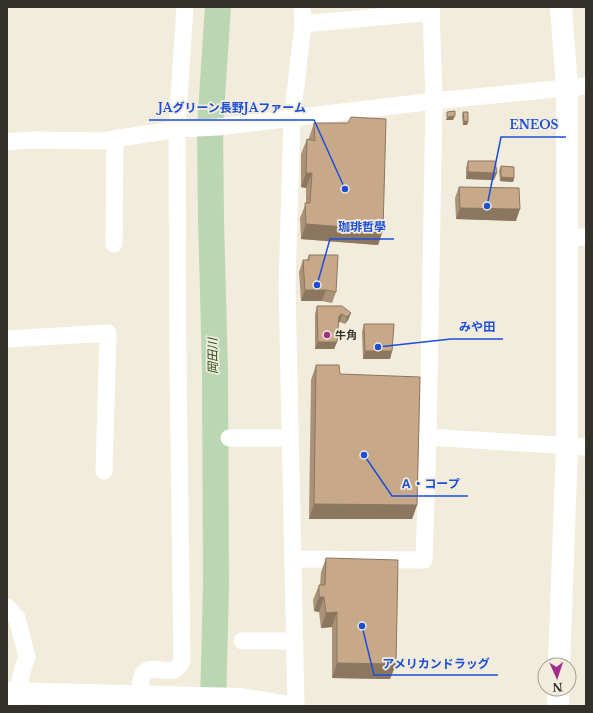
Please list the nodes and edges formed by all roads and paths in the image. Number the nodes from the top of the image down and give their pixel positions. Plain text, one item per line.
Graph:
1 (185, 7) edge
2 (302, 7) edge
3 (560, 7) edge
4 (432, 9) edge
5 (303, 24) junction
6 (576, 87) edge
7 (434, 101) junction
8 (292, 119) junction
9 (180, 129) junction
10 (115, 139) junction
11 (7, 142) edge
12 (577, 238) edge
13 (114, 244) dead end
14 (7, 339) edge
15 (428, 436) junction
16 (229, 438) dead end
17 (290, 438) junction
18 (576, 447) edge
19 (104, 471) dead end
20 (293, 559) junction
21 (7, 607) edge
22 (242, 641) dead end
23 (295, 641) junction
24 (560, 657) edge
25 (13, 698) edge
26 (140, 701) edge
27 (284, 706) edge
28 (296, 706) edge

1 - 9 street
2 - 5 street
3 - 6 street
4 - 5 street
4 - 7 street
5 - 8 street
6 - 7 street
6 - 12 street
7 - 8 street
7 - 15 street
8 - 9 street
8 - 17 street
9 - 10 street
9 - 26 street
10 - 11 street
10 - 13 street
12 - 18 street
14 - 19 street
15 - 18 street
15 - 20 street
16 - 17 street
17 - 20 street
18 - 24 street
20 - 23 street
21 - 25 street
22 - 23 street
23 - 28 street
25 - 26 street
26 - 27 street

